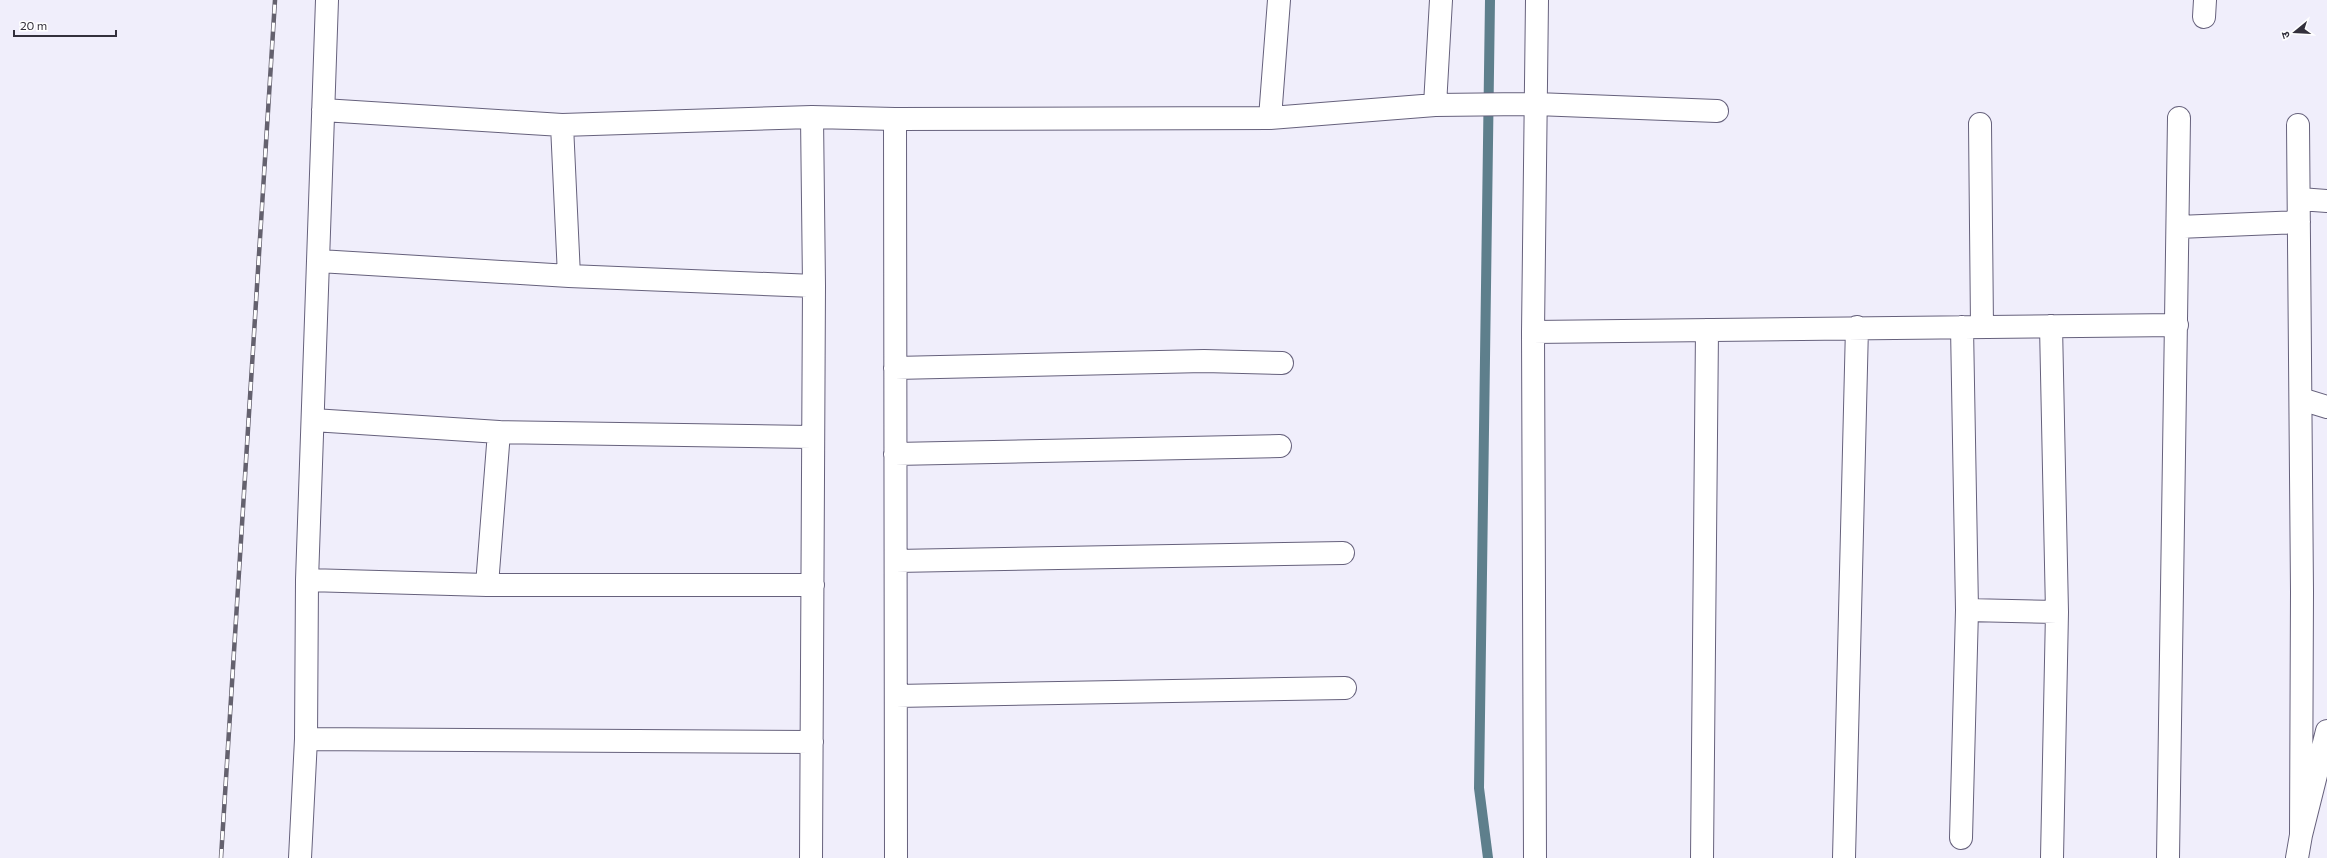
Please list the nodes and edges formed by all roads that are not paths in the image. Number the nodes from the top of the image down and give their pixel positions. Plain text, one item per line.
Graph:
1 (327, 0) edge
2 (1279, 0) edge
3 (1441, 0) edge
4 (1537, 0) edge
5 (1536, 104) junction
6 (1435, 105) junction
7 (323, 110) junction
8 (1717, 111) dead end
9 (812, 117) junction
10 (1270, 118) junction
11 (2179, 118) dead end
12 (895, 119) junction
13 (1980, 124) dead end
14 (562, 125) junction
15 (2298, 125) dead end
16 (2300, 199) junction
17 (2327, 200) edge
18 (2299, 222) junction
19 (2178, 227) junction
20 (319, 261) junction
21 (569, 276) junction
22 (814, 286) junction
23 (2176, 325) junction
24 (2051, 326) junction
25 (1972, 327) junction
26 (1857, 328) junction
27 (1707, 330) junction
28 (1533, 332) junction
29 (1282, 363) dead end
30 (895, 368) junction
31 (2301, 399) junction
32 (2327, 407) edge
33 (313, 420) junction
34 (498, 432) junction
35 (811, 436) junction
36 (1280, 446) dead end
37 (895, 454) junction
38 (1343, 553) dead end
39 (896, 561) junction
40 (307, 580) junction
41 (487, 585) junction
42 (813, 585) junction
43 (1967, 610) junction
44 (2057, 612) junction
45 (1345, 688) dead end
46 (896, 696) junction
47 (2327, 731) edge
48 (306, 739) junction
49 (812, 742) junction
50 (1961, 838) dead end
51 (2300, 852) edge
52 (300, 858) edge
53 (811, 858) edge
54 (896, 858) edge
55 (1535, 858) edge
56 (1702, 858) edge
57 (1844, 858) edge
58 (2052, 858) edge
59 (2168, 858) edge

1 - 7 street
2 - 10 street
3 - 6 street
4 - 5 street
5 - 6 street
5 - 8 street
5 - 28 street
6 - 10 street
7 - 14 street
7 - 20 street
9 - 12 street
9 - 14 street
9 - 22 street
10 - 12 street
11 - 19 street
12 - 30 street
13 - 25 street
14 - 21 street
15 - 16 street
16 - 17 street
16 - 18 street
18 - 19 street
18 - 31 street
19 - 23 street
20 - 21 street
20 - 33 street
21 - 22 street
22 - 35 street
23 - 24 street
23 - 59 street
24 - 25 street
24 - 44 street
25 - 26 street
25 - 43 street
26 - 27 street
26 - 57 street
27 - 28 street
27 - 56 street
28 - 55 street
29 - 30 street
30 - 37 street
31 - 32 street
31 - 51 street
33 - 34 street
33 - 40 street
34 - 35 street
34 - 41 street
35 - 42 street
36 - 37 street
37 - 39 street
38 - 39 street
39 - 46 street
40 - 41 street
40 - 48 street
41 - 42 street
42 - 49 street
43 - 44 street
43 - 50 street
44 - 58 street
45 - 46 street
46 - 54 street
47 - 51 street
48 - 49 street
48 - 52 street
49 - 53 street

